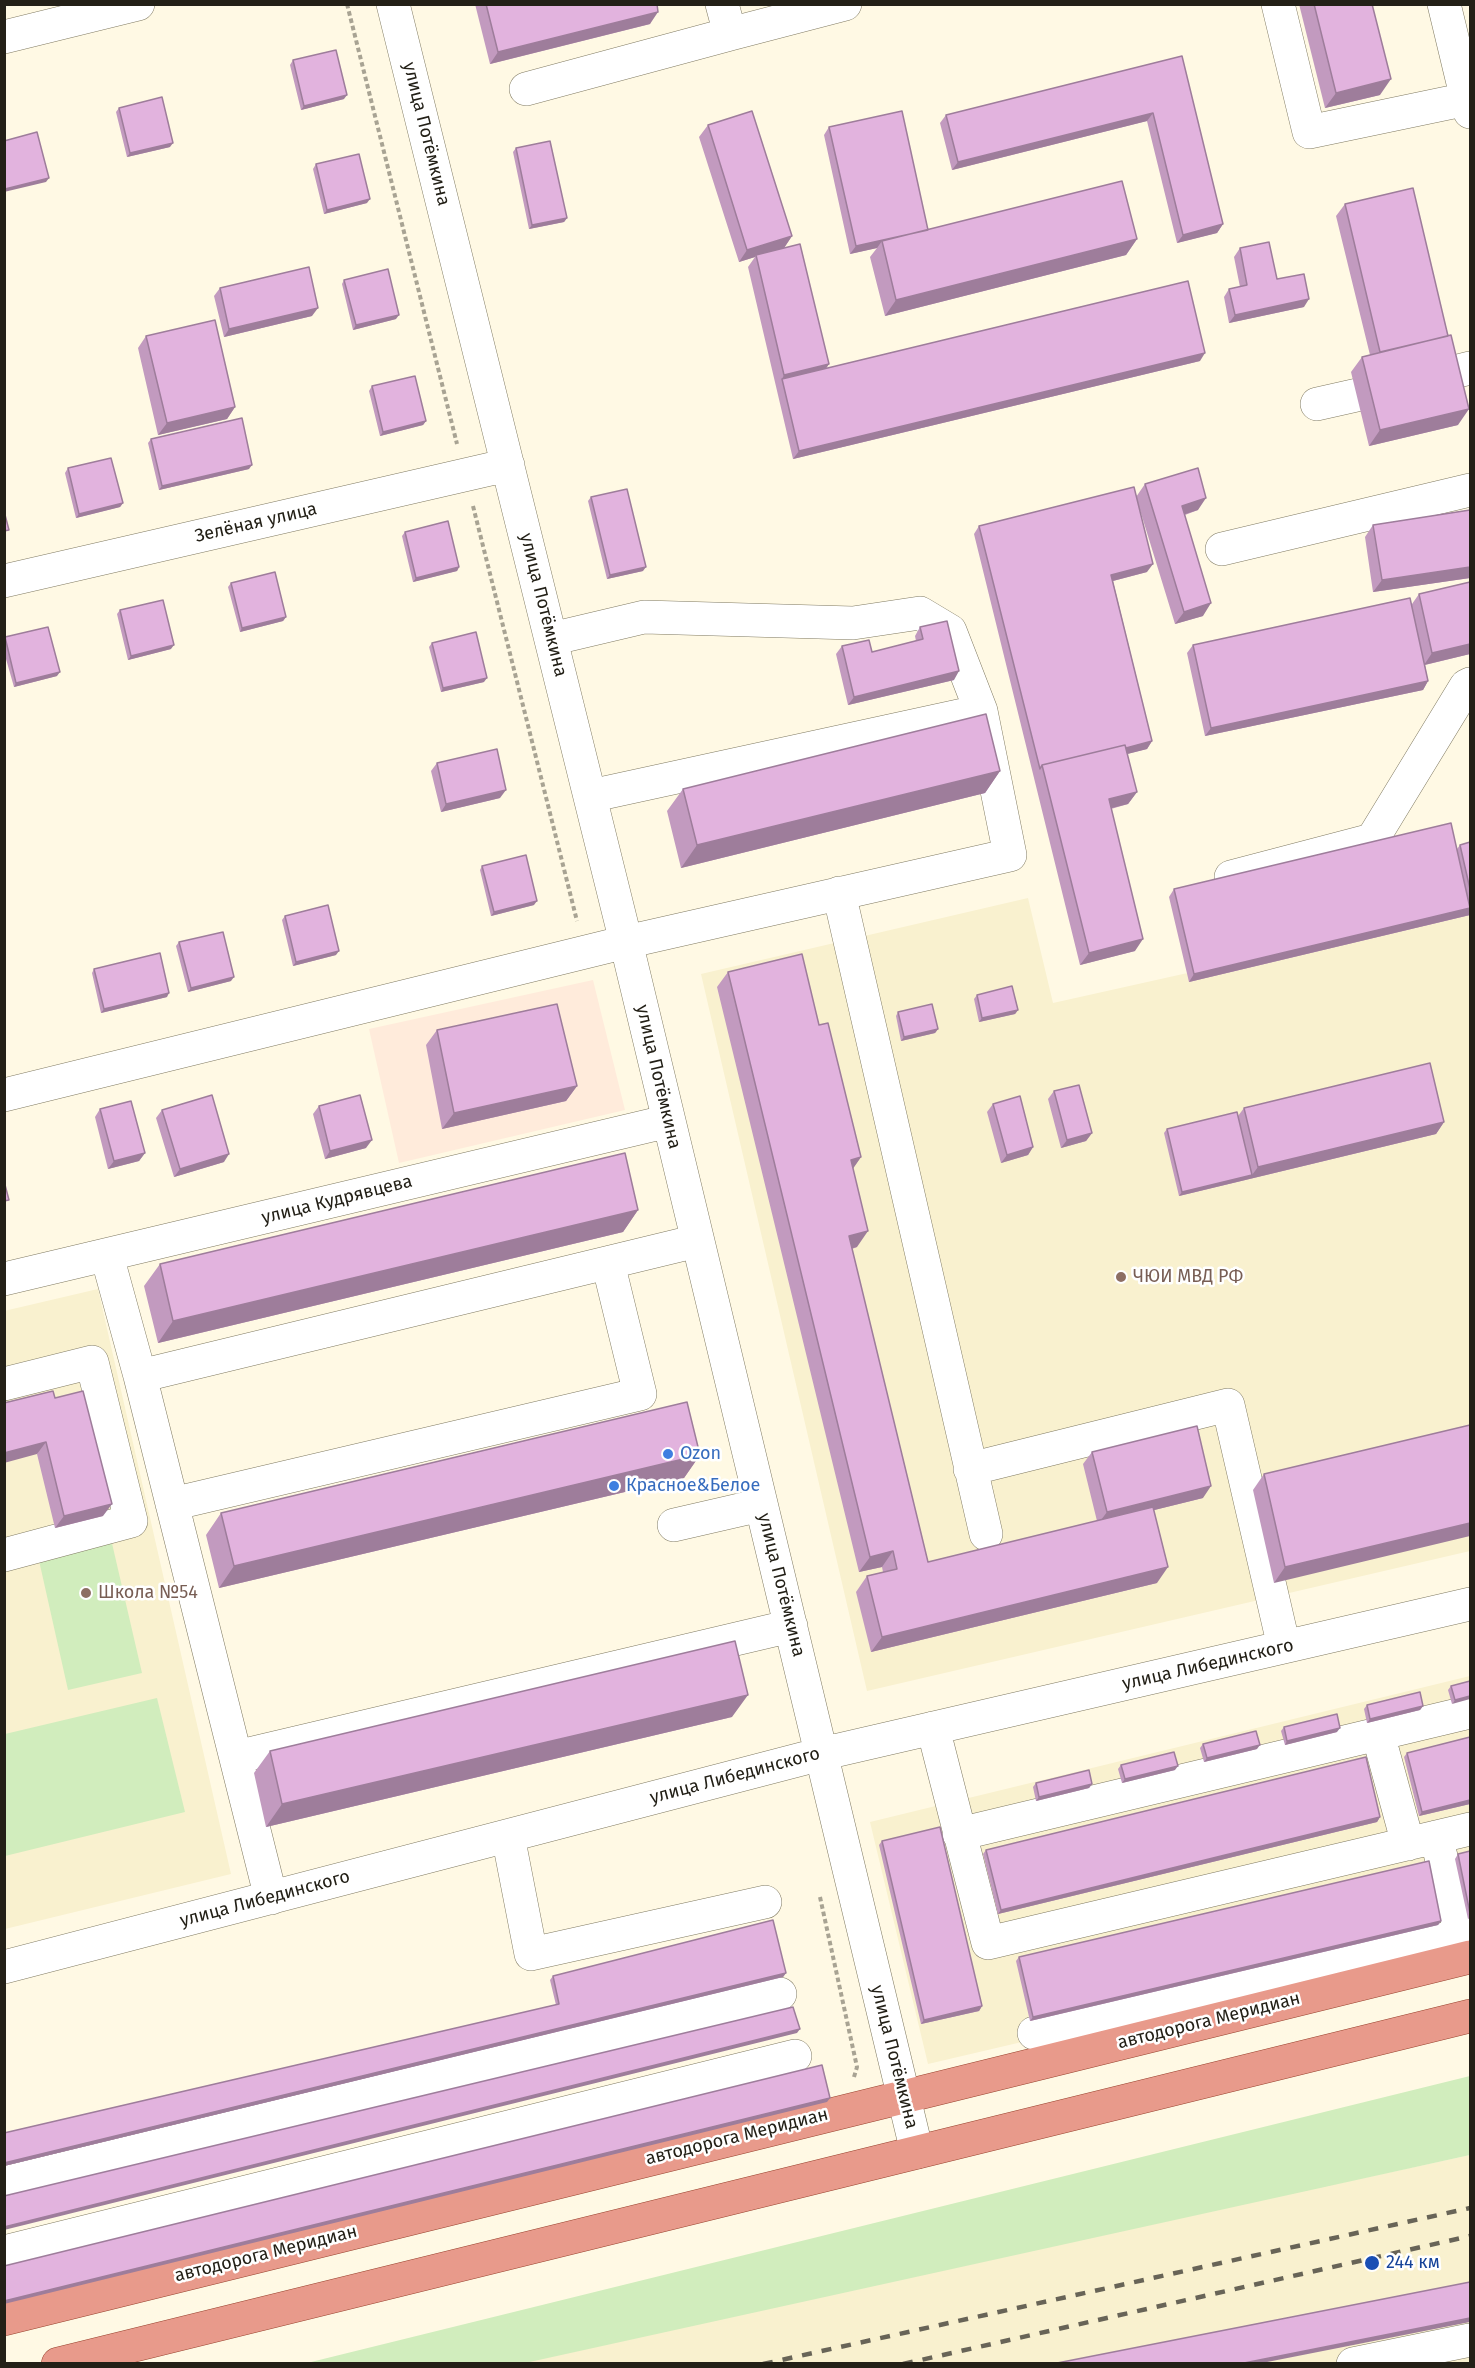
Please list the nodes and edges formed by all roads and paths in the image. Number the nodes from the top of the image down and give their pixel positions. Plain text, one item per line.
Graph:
1 (138, 4) edge
2 (347, 4) edge
3 (393, 4) edge
4 (845, 4) edge
5 (1278, 4) edge
6 (1444, 4) edge
7 (726, 19) edge
8 (4, 37) edge
9 (526, 89) dead end
10 (1469, 105) edge
11 (1357, 395) dead end
12 (1317, 404) dead end
13 (508, 465) junction
14 (465, 475) junction
15 (1470, 490) edge
16 (1222, 549) dead end
17 (4, 581) edge
18 (551, 639) junction
19 (1470, 684) edge
20 (981, 711) junction
21 (590, 796) junction
22 (1198, 885) edge
23 (839, 894) junction
24 (626, 942) junction
25 (590, 951) junction
26 (4, 1095) edge
27 (669, 1121) junction
28 (697, 1241) junction
29 (106, 1256) junction
30 (608, 1263) junction
31 (4, 1278) edge
32 (140, 1376) junction
33 (4, 1384) edge
34 (970, 1469) junction
35 (172, 1504) junction
36 (761, 1505) junction
37 (674, 1525) dead end
38 (986, 1534) dead end
39 (4, 1555) edge
40 (1470, 1604) edge
41 (791, 1626) junction
42 (1284, 1647) junction
43 (1470, 1712) edge
44 (933, 1728) junction
45 (1378, 1734) junction
46 (821, 1754) junction
47 (236, 1757) junction
48 (1470, 1829) edge
49 (959, 1834) junction
50 (508, 1836) junction
51 (1422, 1840) junction
52 (819, 1893) dead end
53 (271, 1898) junction
54 (765, 1902) dead end
55 (1467, 1942) edge
56 (4, 1967) edge
57 (780, 1994) dead end
58 (1470, 2016) edge
59 (1034, 2033) dead end
60 (795, 2056) dead end
61 (852, 2086) dead end
62 (904, 2097) junction
63 (917, 2152) junction
64 (4, 2183) edge
65 (4, 2252) edge
66 (4, 2319) edge
67 (1470, 2340) edge
68 (58, 2364) edge
69 (1353, 2364) edge

1 - 8 street
2 - 14 path
3 - 13 street, улица Потёмкина
4 - 7 street
5 - 10 street
6 - 10 street
7 - 9 street
11 - 12 street
13 - 14 street, Зелёная улица
13 - 18 street, улица Потёмкина
14 - 17 street, Зелёная улица
14 - 25 path
15 - 16 street
18 - 20 street
18 - 21 street, улица Потёмкина
19 - 22 street
20 - 21 street
20 - 23 street
21 - 24 street, улица Потёмкина
23 - 24 street
23 - 34 street
24 - 25 street
24 - 27 street, улица Потёмкина
25 - 26 street
27 - 28 street, улица Потёмкина
27 - 29 street, улица Кудрявцева
28 - 30 street
28 - 36 street, улица Потёмкина
29 - 31 street, улица Кудрявцева
29 - 32 street
30 - 32 street
30 - 35 street
32 - 35 street
33 - 39 street
34 - 38 street
34 - 42 street
35 - 47 street
36 - 37 street
36 - 41 street, улица Потёмкина
40 - 42 street, улица Либединского
41 - 46 street, улица Потёмкина
41 - 47 street
42 - 44 street, улица Либединского
43 - 45 street
44 - 46 street, улица Либединского
44 - 49 street
45 - 49 street
45 - 51 street
46 - 50 street, улица Либединского
46 - 62 street, улица Потёмкина
47 - 53 street
48 - 51 street
49 - 51 street
50 - 53 street, улица Либединского
50 - 54 street
51 - 55 street
52 - 61 path
53 - 56 street, улица Либединского
55 - 59 street
55 - 62 main road, автодорога Меридиан
57 - 64 street
58 - 63 main road
60 - 65 street
62 - 63 street, улица Потёмкина
62 - 66 main road, автодорога Меридиан
63 - 68 main road
67 - 69 street

